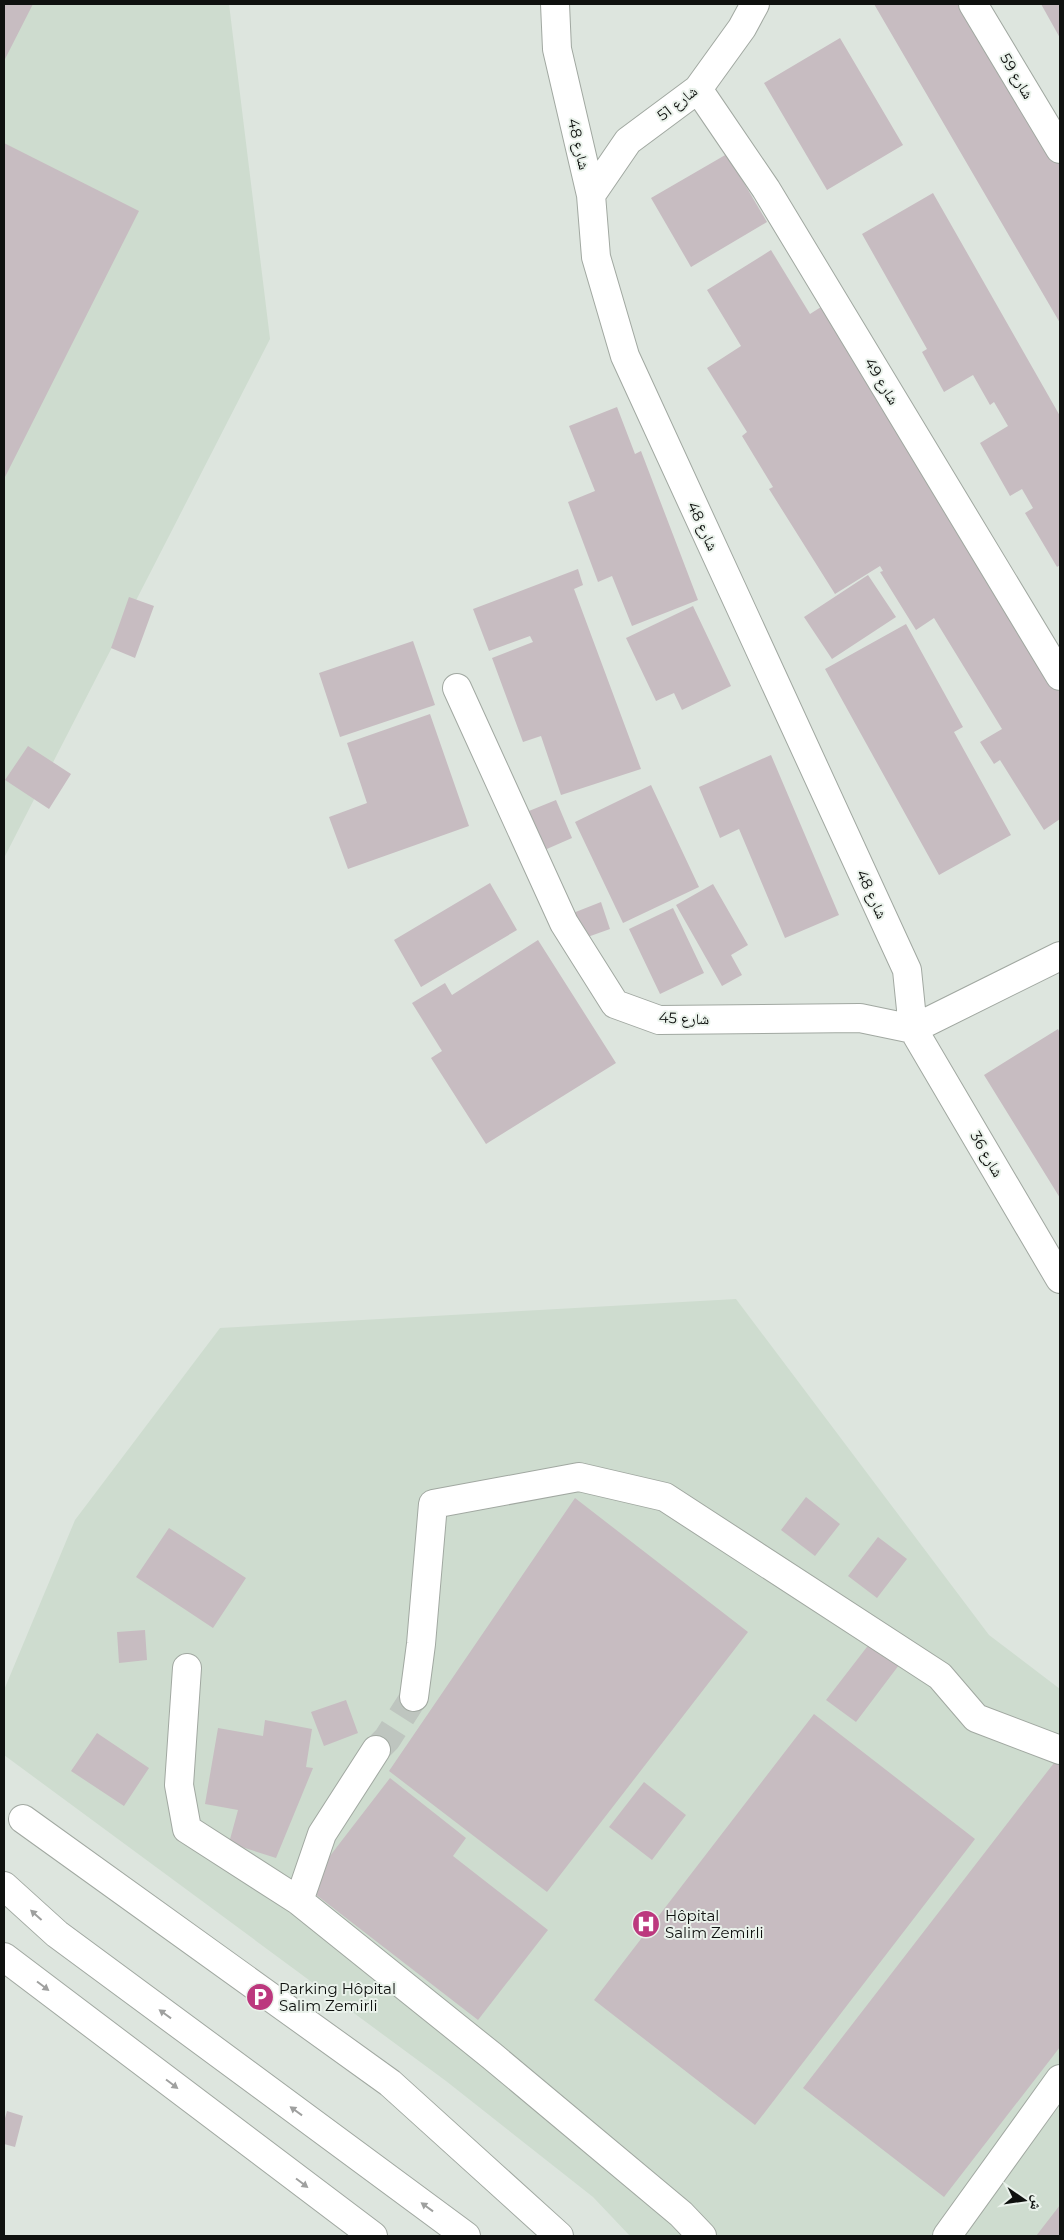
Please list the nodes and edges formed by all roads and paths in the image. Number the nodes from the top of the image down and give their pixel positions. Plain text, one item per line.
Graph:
1 (555, 4) edge
2 (755, 4) edge
3 (973, 4) edge
4 (698, 89) junction
5 (1060, 149) edge
6 (590, 195) junction
7 (1060, 676) edge
8 (457, 688) dead end
9 (1060, 956) edge
10 (913, 1029) junction
11 (1060, 1280) edge
12 (187, 1668) dead end
13 (414, 1697) tunnel mouth
14 (376, 1750) tunnel mouth
15 (1060, 1750) edge
16 (23, 1819) dead end
17 (4, 1886) edge
18 (299, 1901) junction
19 (4, 1957) edge
20 (1060, 2080) edge
21 (373, 2236) edge
22 (466, 2236) edge
23 (559, 2236) edge
24 (702, 2236) edge
25 (947, 2236) edge

1 - 6 street, شارع 48
2 - 4 street, شارع 51
3 - 5 street, شارع 59
4 - 6 street, شارع 51
4 - 7 street, شارع 49
6 - 10 street, شارع 48
8 - 10 street, شارع 45
9 - 10 street
10 - 11 street, شارع 36
12 - 18 street
13 - 15 street
14 - 18 street
16 - 23 street
22 -> 17 street
18 - 24 street
19 -> 21 street
20 - 25 street

